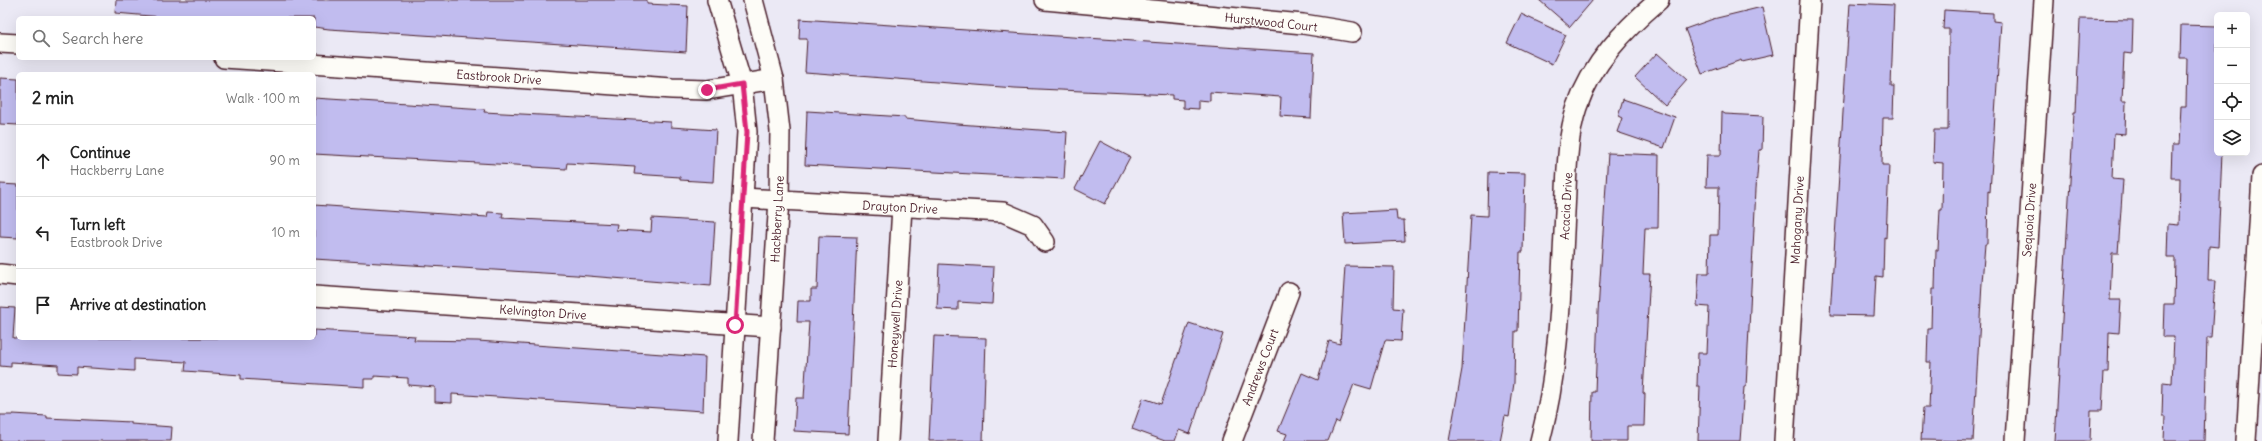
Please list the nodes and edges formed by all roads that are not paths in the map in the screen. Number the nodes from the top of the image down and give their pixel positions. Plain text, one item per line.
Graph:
1 (717, 0) edge
2 (752, 0) edge
3 (1045, 0) edge
4 (1659, 0) edge
5 (1810, 0) edge
6 (2044, 0) edge
7 (1352, 32) dead end
8 (0, 43) edge
9 (16, 44) edge
10 (253, 60) edge
11 (774, 79) junction
12 (742, 84) junction
13 (2262, 176) edge
14 (743, 198) junction
15 (779, 200) junction
16 (902, 207) junction
17 (1045, 242) dead end
18 (0, 274) edge
19 (16, 276) edge
20 (1289, 292) dead end
21 (316, 296) edge
22 (735, 325) junction
23 (771, 327) junction
24 (728, 441) edge
25 (763, 441) edge
26 (888, 441) edge
27 (1232, 441) edge
28 (1540, 441) edge
29 (1784, 441) edge
30 (2015, 441) edge
31 (2246, 441) edge

1 - 12 street
2 - 11 street, Hackberry Lane
3 - 7 street, Hurstwood Court
4 - 28 street, Acacia Drive
5 - 29 street, Mahogany Drive
6 - 30 street, Sequoia Drive
8 - 9 street
10 - 12 street, Eastbrook Drive
11 - 12 street, Eastbrook Drive
11 - 15 street, Hackberry Lane
12 - 14 street
13 - 31 street
14 - 15 street, Drayton Drive
14 - 22 street
15 - 16 street, Drayton Drive
15 - 23 street, Hackberry Lane
16 - 17 street, Drayton Drive
16 - 26 street, Honeywell Drive
18 - 19 street
20 - 27 street, Andrews Court
21 - 22 street, Kelvington Drive
22 - 23 street, Kelvington Drive
22 - 24 street
23 - 25 street, Hackberry Lane

